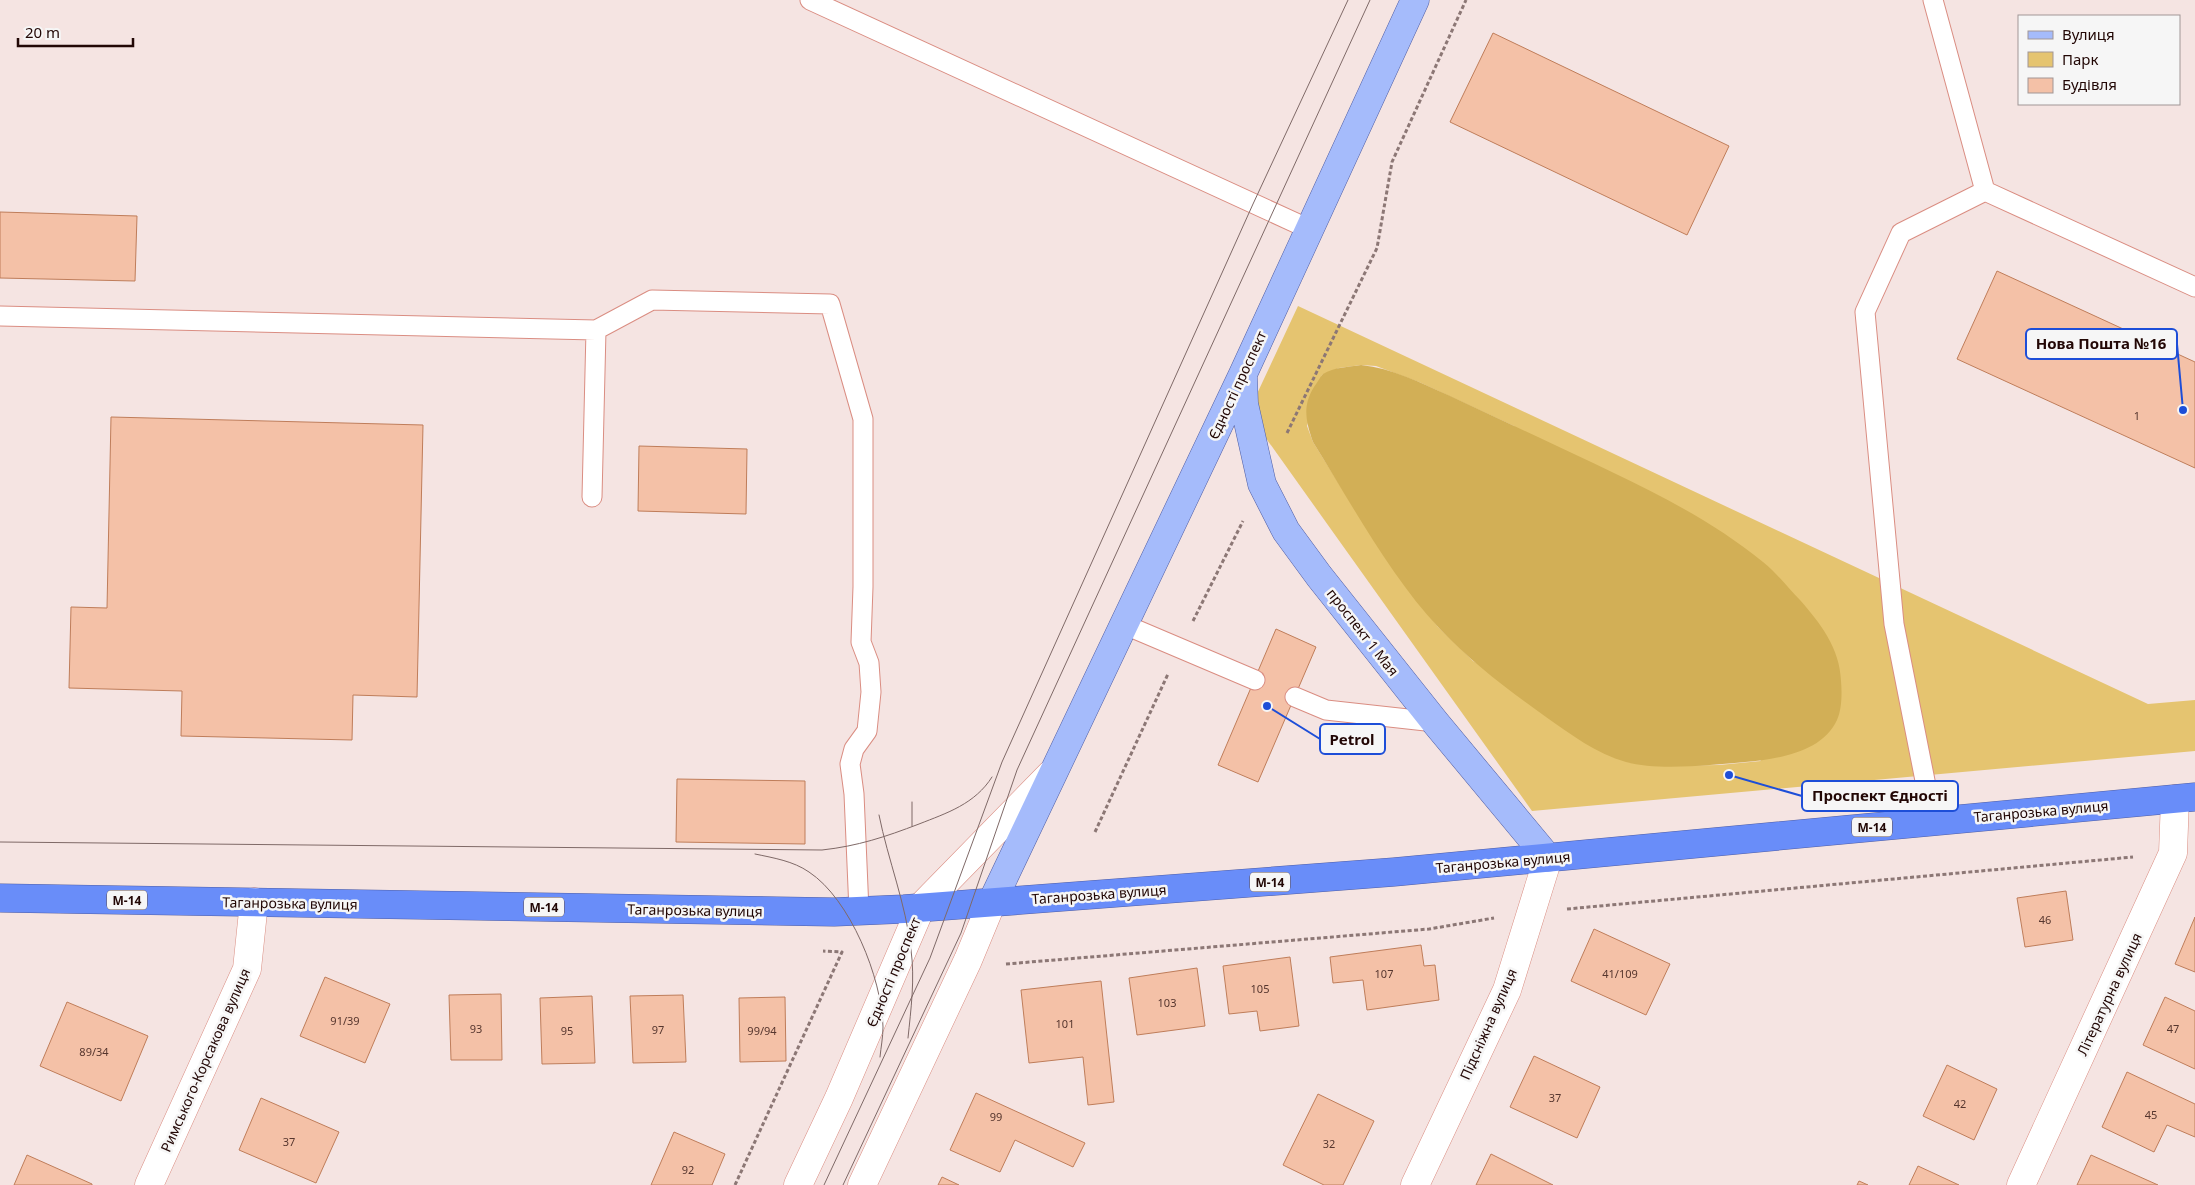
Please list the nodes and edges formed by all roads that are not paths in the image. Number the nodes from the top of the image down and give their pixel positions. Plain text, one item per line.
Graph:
1 (810, 0) edge
2 (1415, 0) edge
3 (1933, 0) edge
4 (1984, 191) junction
5 (1309, 229) junction
6 (2195, 288) edge
7 (0, 316) edge
8 (596, 330) junction
9 (1242, 374) junction
10 (592, 497) dead end
11 (1123, 624) junction
12 (1255, 680) dead end
13 (1295, 697) dead end
14 (1435, 722) junction
15 (1056, 769) junction
16 (2185, 798) edge
17 (1932, 821) junction
18 (1548, 858) junction
19 (0, 898) edge
20 (254, 902) junction
21 (992, 902) junction
22 (920, 906) junction
23 (859, 910) junction
24 (149, 1185) edge
25 (798, 1185) edge
26 (862, 1185) edge
27 (1415, 1185) edge
28 (2021, 1185) edge

1 - 5 lane
2 - 5 main road, Єдності проспект
3 - 4 lane
4 - 6 lane
4 - 17 lane
5 - 9 main road, Єдності проспект
7 - 8 lane
8 - 10 lane
8 - 23 lane
9 - 11 main road, Єдності проспект
9 - 14 main road, проспект 1 Мая
11 - 12 lane
11 - 15 main road, Єдності проспект
13 - 14 lane
14 - 18 main road, проспект 1 Мая
15 - 21 main road, Єдності проспект
15 - 22 street, Єдності проспект
16 - 17 highway, Таганрозька вулиця / М-14
16 - 28 street, Літературна вулиця
17 - 18 highway, Таганрозька вулиця / М-14
18 - 21 highway, Таганрозька вулиця / М-14
18 - 27 street, Підсніжна вулиця
19 - 20 highway, Таганрозька вулиця / М-14
20 - 23 highway, Таганрозька вулиця / М-14
20 - 24 street, Римського-Корсакова вулиця
21 - 22 highway, Таганрозька вулиця / М-14
21 - 26 street, Єдності проспект
22 - 23 highway, Таганрозька вулиця / М-14
22 - 25 street, Єдності проспект

